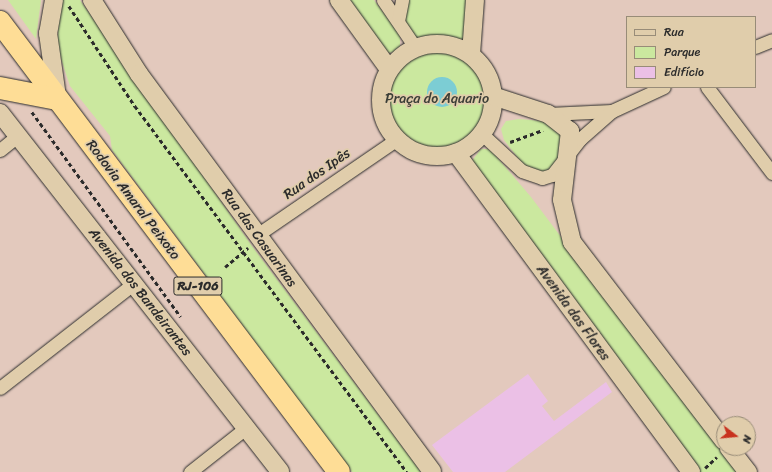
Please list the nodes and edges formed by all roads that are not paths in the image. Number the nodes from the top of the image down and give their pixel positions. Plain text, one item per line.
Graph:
1 (54, 0) edge
2 (92, 0) edge
3 (339, 0) edge
4 (383, 0) edge
5 (402, 0) edge
6 (476, 1) edge
7 (398, 21) junction
8 (0, 22) edge
9 (772, 40) edge
10 (415, 47) junction
11 (756, 47) edge
12 (471, 54) junction
13 (389, 69) junction
14 (662, 88) edge
15 (709, 88) edge
16 (8, 90) edge
17 (493, 96) junction
18 (57, 99) junction
19 (612, 111) junction
20 (0, 113) edge
21 (548, 114) junction
22 (482, 134) junction
23 (17, 136) junction
24 (396, 140) junction
25 (0, 150) edge
26 (456, 153) junction
27 (567, 160) junction
28 (772, 173) edge
29 (257, 235) junction
30 (133, 284) junction
31 (0, 388) edge
32 (247, 427) junction
33 (716, 435) edge
34 (733, 456) edge
35 (190, 472) edge
36 (280, 472) edge
37 (339, 472) edge
38 (432, 472) edge
39 (691, 472) edge
40 (748, 472) edge

1 - 18 street
2 - 29 street, Rua das Casuarinas
3 - 13 street
4 - 7 street
5 - 7 street
6 - 12 street
7 - 10 street
8 - 18 highway, Rodovia Amaral Peixoto / RJ-106
9 - 11 street
10 - 12 street
10 - 13 street
12 - 17 street
13 - 24 street
14 - 19 street
15 - 28 street
16 - 18 highway
17 - 21 street
17 - 22 street
18 - 37 highway, Rodovia Amaral Peixoto / RJ-106
19 - 21 street
19 - 27 street
20 - 23 street, Avenida dos Bandeirantes
21 - 27 street
22 - 26 street
22 - 27 street
23 - 25 street
23 - 30 street, Avenida dos Bandeirantes
24 - 26 street
24 - 29 street, Rua dos Ipês
26 - 39 street, Avenida das Flores
27 - 33 street
29 - 38 street, Rua das Casuarinas
30 - 31 street
30 - 32 street, Avenida dos Bandeirantes
32 - 35 street
32 - 36 street, Avenida dos Bandeirantes
34 - 40 street

